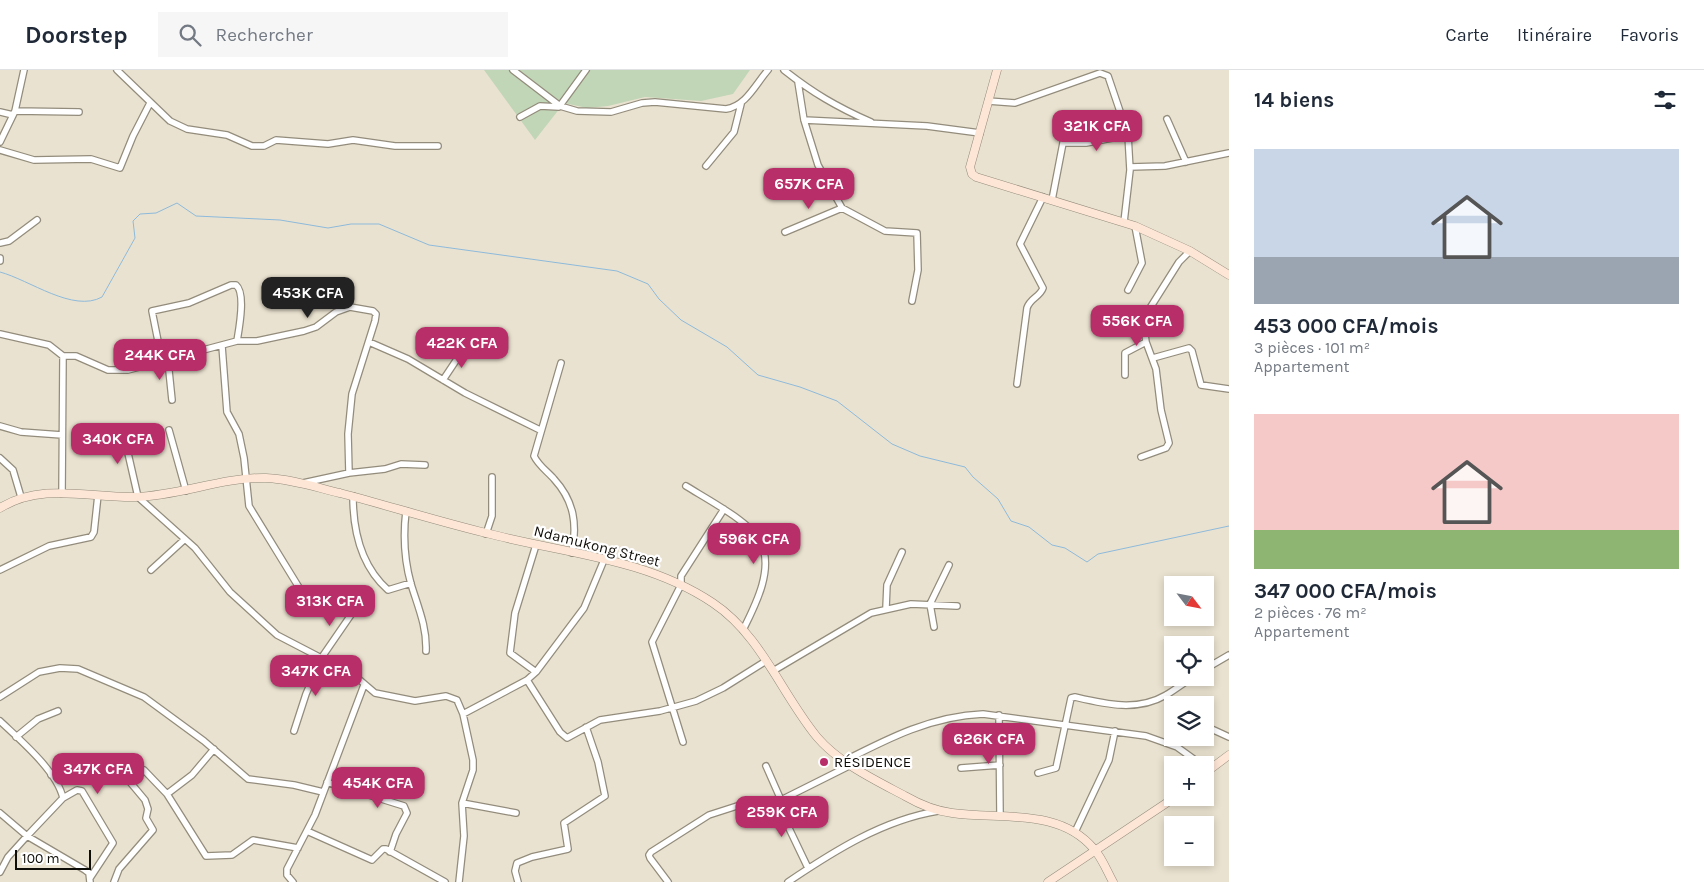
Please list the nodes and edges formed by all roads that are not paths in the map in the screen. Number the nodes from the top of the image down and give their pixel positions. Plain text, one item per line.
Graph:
1 (24, 70) edge
2 (117, 70) edge
3 (512, 70) edge
4 (586, 70) edge
5 (768, 70) edge
6 (784, 70) edge
7 (997, 70) edge
8 (798, 82) junction
9 (988, 101) junction
10 (150, 104) junction
11 (741, 104) junction
12 (560, 106) junction
13 (0, 112) edge
14 (14, 112) junction
15 (79, 112) dead end
16 (520, 117) dead end
17 (1068, 118) dead end
18 (1167, 119) dead end
19 (804, 120) junction
20 (875, 124) junction
21 (980, 132) junction
22 (1128, 136) junction
23 (0, 142) edge
24 (1063, 143) junction
25 (438, 146) dead end
26 (0, 150) edge
27 (1228, 155) edge
28 (1186, 162) junction
29 (706, 166) dead end
30 (1130, 167) junction
31 (1043, 197) junction
32 (1052, 200) junction
33 (842, 208) junction
34 (37, 220) dead end
35 (1124, 222) junction
36 (1135, 226) junction
37 (785, 232) dead end
38 (0, 243) edge
39 (1190, 251) junction
40 (1229, 275) edge
41 (1128, 290) dead end
42 (912, 301) dead end
43 (0, 334) edge
44 (238, 341) junction
45 (369, 342) junction
46 (1146, 342) junction
47 (222, 346) junction
48 (465, 347) dead end
49 (63, 356) junction
50 (1153, 358) junction
51 (165, 361) junction
52 (560, 364) dead end
53 (1125, 375) dead end
54 (443, 380) junction
55 (1016, 384) dead end
56 (1229, 389) edge
57 (172, 400) dead end
58 (0, 426) edge
59 (122, 427) dead end
60 (169, 430) dead end
61 (540, 430) junction
62 (62, 436) junction
63 (1141, 457) dead end
64 (0, 458) edge
65 (425, 465) dead end
66 (349, 473) junction
67 (492, 477) dead end
68 (247, 479) junction
69 (301, 483) junction
70 (686, 486) dead end
71 (186, 491) junction
72 (62, 494) junction
73 (98, 495) junction
74 (353, 496) junction
75 (21, 497) junction
76 (138, 497) junction
77 (0, 508) edge
78 (724, 509) junction
79 (406, 511) junction
80 (486, 534) junction
81 (185, 539) junction
82 (536, 545) junction
83 (902, 552) dead end
84 (572, 553) junction
85 (604, 560) junction
86 (949, 565) dead end
87 (0, 570) edge
88 (152, 570) dead end
89 (411, 583) junction
90 (680, 585) junction
91 (303, 594) dead end
92 (930, 604) junction
93 (956, 606) dead end
94 (886, 608) junction
95 (355, 609) dead end
96 (934, 627) dead end
97 (743, 630) junction
98 (426, 651) dead end
99 (1229, 655) edge
100 (322, 658) junction
101 (766, 661) junction
102 (1214, 664) edge
103 (773, 671) junction
104 (536, 672) junction
105 (528, 680) junction
106 (364, 685) junction
107 (1180, 686) edge
108 (0, 697) edge
109 (673, 707) junction
110 (58, 711) dead end
111 (463, 714) junction
112 (999, 715) junction
113 (0, 721) edge
114 (1066, 724) junction
115 (586, 728) junction
116 (1214, 730) edge
117 (294, 731) dead end
118 (1115, 732) junction
119 (16, 737) junction
120 (1229, 737) edge
121 (683, 742) dead end
122 (214, 749) junction
123 (1229, 755) edge
124 (1189, 756) edge
125 (114, 763) junction
126 (848, 763) junction
127 (1214, 764) edge
128 (766, 766) dead end
129 (1000, 766) junction
130 (961, 768) dead end
131 (1038, 773) dead end
132 (51, 775) junction
133 (327, 782) junction
134 (323, 792) junction
135 (166, 794) junction
136 (63, 798) junction
137 (781, 800) junction
138 (462, 803) junction
139 (1164, 805) edge
140 (938, 811) junction
141 (0, 813) edge
142 (516, 813) dead end
143 (1000, 814) junction
144 (307, 831) junction
145 (1075, 832) junction
146 (27, 836) junction
147 (298, 848) junction
148 (1096, 851) junction
149 (390, 852) junction
150 (808, 868) junction
151 (0, 870) edge
152 (90, 880) edge
153 (114, 882) edge
154 (293, 882) edge
155 (445, 882) edge
156 (459, 882) edge
157 (518, 882) edge
158 (668, 882) edge
159 (788, 882) edge
160 (1048, 882) edge
161 (1113, 882) edge

1 - 14 street
2 - 10 street
3 - 12 street
4 - 12 street
5 - 11 street
6 - 8 street
7 - 9 main road
8 - 19 street
8 - 20 street
9 - 21 main road
9 - 22 street
10 - 25 street
10 - 26 street
11 - 12 street
11 - 29 street
12 - 16 street
13 - 14 street
14 - 15 street
14 - 23 street
17 - 24 street
18 - 28 street
19 - 20 street
19 - 33 street
20 - 21 street
21 - 31 main road
22 - 24 street
22 - 30 street
24 - 32 street
27 - 28 street
28 - 30 street
30 - 35 street
31 - 32 main road
31 - 55 street
32 - 35 main road
33 - 37 street
33 - 42 street
34 - 38 street
35 - 36 main road
36 - 39 main road
36 - 41 street
39 - 40 main road
39 - 46 street
43 - 49 street
44 - 45 street
44 - 47 street
44 - 51 street
45 - 54 street
45 - 66 street
46 - 50 street
46 - 53 street
47 - 51 street
47 - 68 street
48 - 54 street
49 - 51 street
49 - 62 street
50 - 56 street
50 - 63 street
51 - 57 street
52 - 61 street
54 - 61 street
58 - 62 street
59 - 76 street
60 - 71 street
61 - 84 street
62 - 72 street
64 - 75 street
65 - 66 street
66 - 69 street
67 - 80 street
68 - 69 main road, Ndamukong Street
68 - 71 main road, Ndamukong Street
68 - 91 street
69 - 74 main road, Ndamukong Street
70 - 78 street
71 - 76 main road, Ndamukong Street
72 - 73 main road, Ndamukong Street
72 - 75 main road, Ndamukong Street
73 - 76 main road, Ndamukong Street
73 - 87 street
74 - 79 main road, Ndamukong Street
74 - 89 street
75 - 77 main road, Ndamukong Street
76 - 81 street
78 - 90 street
78 - 97 street
79 - 80 main road, Ndamukong Street
79 - 89 street
80 - 82 main road, Ndamukong Street
81 - 88 street
81 - 100 street
82 - 84 main road, Ndamukong Street
82 - 104 street
83 - 94 street
84 - 85 main road, Ndamukong Street
85 - 90 main road, Ndamukong Street
85 - 104 street
86 - 92 street
89 - 98 street
90 - 97 main road, Ndamukong Street
90 - 109 street
92 - 93 street
92 - 94 street
92 - 96 street
94 - 103 street
95 - 100 street
97 - 101 main road, Ndamukong Street
99 - 102 street
100 - 106 street
100 - 117 street
101 - 103 main road, Ndamukong Street
101 - 109 street
103 - 126 main road, Ndamukong Street
104 - 105 street
105 - 111 street
105 - 115 street
106 - 111 street
106 - 133 street
107 - 114 street
108 - 122 street
109 - 115 street
109 - 121 street
110 - 119 street
111 - 138 street
112 - 114 street
112 - 126 street
112 - 129 street
113 - 119 street
114 - 118 street
114 - 131 street
115 - 157 street
116 - 120 street
118 - 124 street
118 - 145 street
119 - 132 street
122 - 134 street
122 - 135 street
123 - 127 main road
125 - 132 street
125 - 135 street
125 - 153 street
126 - 137 street
126 - 140 main road, Ndamukong Street
128 - 137 street
129 - 130 street
129 - 143 street
132 - 136 street
133 - 134 street
133 - 149 street
134 - 144 street
135 - 147 street
136 - 146 street
136 - 152 street
137 - 150 street
137 - 158 street
138 - 142 street
138 - 156 street
139 - 148 main road
140 - 143 main road, Ndamukong Street
140 - 150 street
141 - 146 street
143 - 145 main road, Ndamukong Street
144 - 147 street
144 - 149 street
145 - 148 main road, Ndamukong Street
146 - 151 street
146 - 152 street
147 - 154 street
148 - 160 main road
148 - 161 main road, Ndamukong Street
149 - 155 street
150 - 159 street

